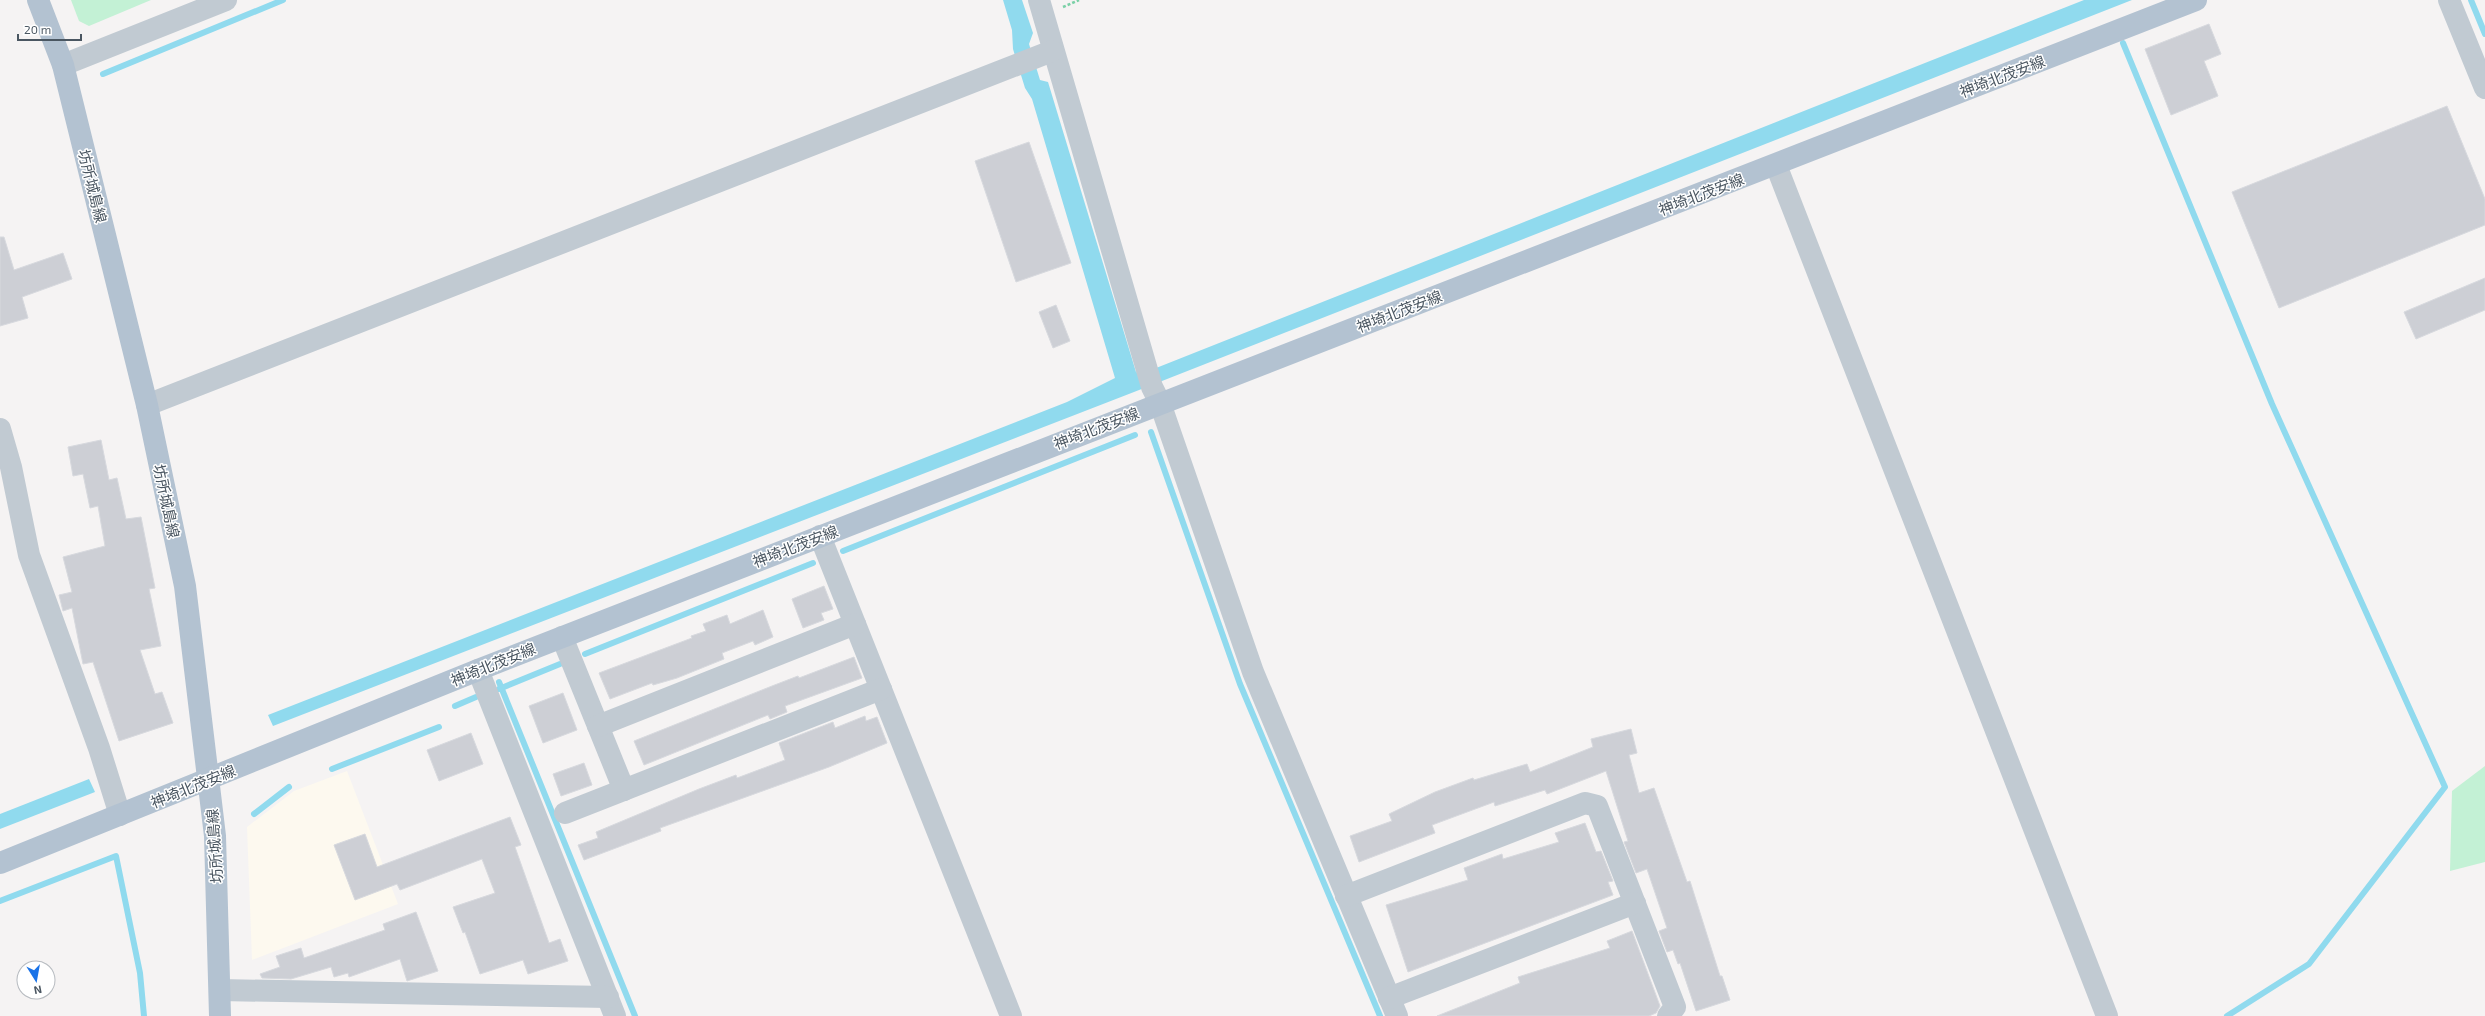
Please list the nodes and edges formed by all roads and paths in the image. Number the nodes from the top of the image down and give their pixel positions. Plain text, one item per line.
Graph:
1 (38, 0) edge
2 (226, 0) edge
3 (1038, 0) edge
4 (2196, 0) edge
5 (2449, 0) edge
6 (1052, 51) junction
7 (64, 65) junction
8 (2485, 88) edge
9 (1776, 165) junction
10 (1156, 395) junction
11 (147, 405) junction
12 (0, 429) edge
13 (820, 536) junction
14 (855, 624) junction
15 (562, 637) junction
16 (478, 670) junction
17 (881, 689) junction
18 (598, 726) junction
19 (209, 779) junction
20 (624, 790) junction
21 (565, 813) dead end
22 (120, 815) junction
23 (0, 863) edge
24 (1346, 896) junction
25 (1635, 903) junction
26 (220, 990) junction
27 (611, 1006) edge
28 (1393, 1007) edge
29 (220, 1016) edge
30 (1011, 1016) edge
31 (1668, 1016) edge
32 (2107, 1016) edge

1 - 7 main road, 坊所城島線
2 - 7 street
3 - 6 street
4 - 9 main road, 神埼北茂安線
5 - 8 street
6 - 10 street
6 - 11 street
7 - 11 main road, 坊所城島線
9 - 10 main road, 神埼北茂安線
9 - 32 street
10 - 13 main road, 神埼北茂安線
10 - 24 street
11 - 19 main road, 坊所城島線
12 - 22 street
13 - 14 street
13 - 15 main road, 神埼北茂安線
14 - 17 street
14 - 18 street
15 - 16 main road, 神埼北茂安線
15 - 18 street
16 - 19 main road, 神埼北茂安線
16 - 27 street
17 - 20 street
17 - 30 street
18 - 20 street
19 - 22 main road, 神埼北茂安線
19 - 26 main road, 坊所城島線
20 - 21 street
22 - 23 main road, 神埼北茂安線
24 - 25 street
24 - 28 street
25 - 28 street
25 - 31 street
26 - 27 street
26 - 29 main road, 坊所城島線

